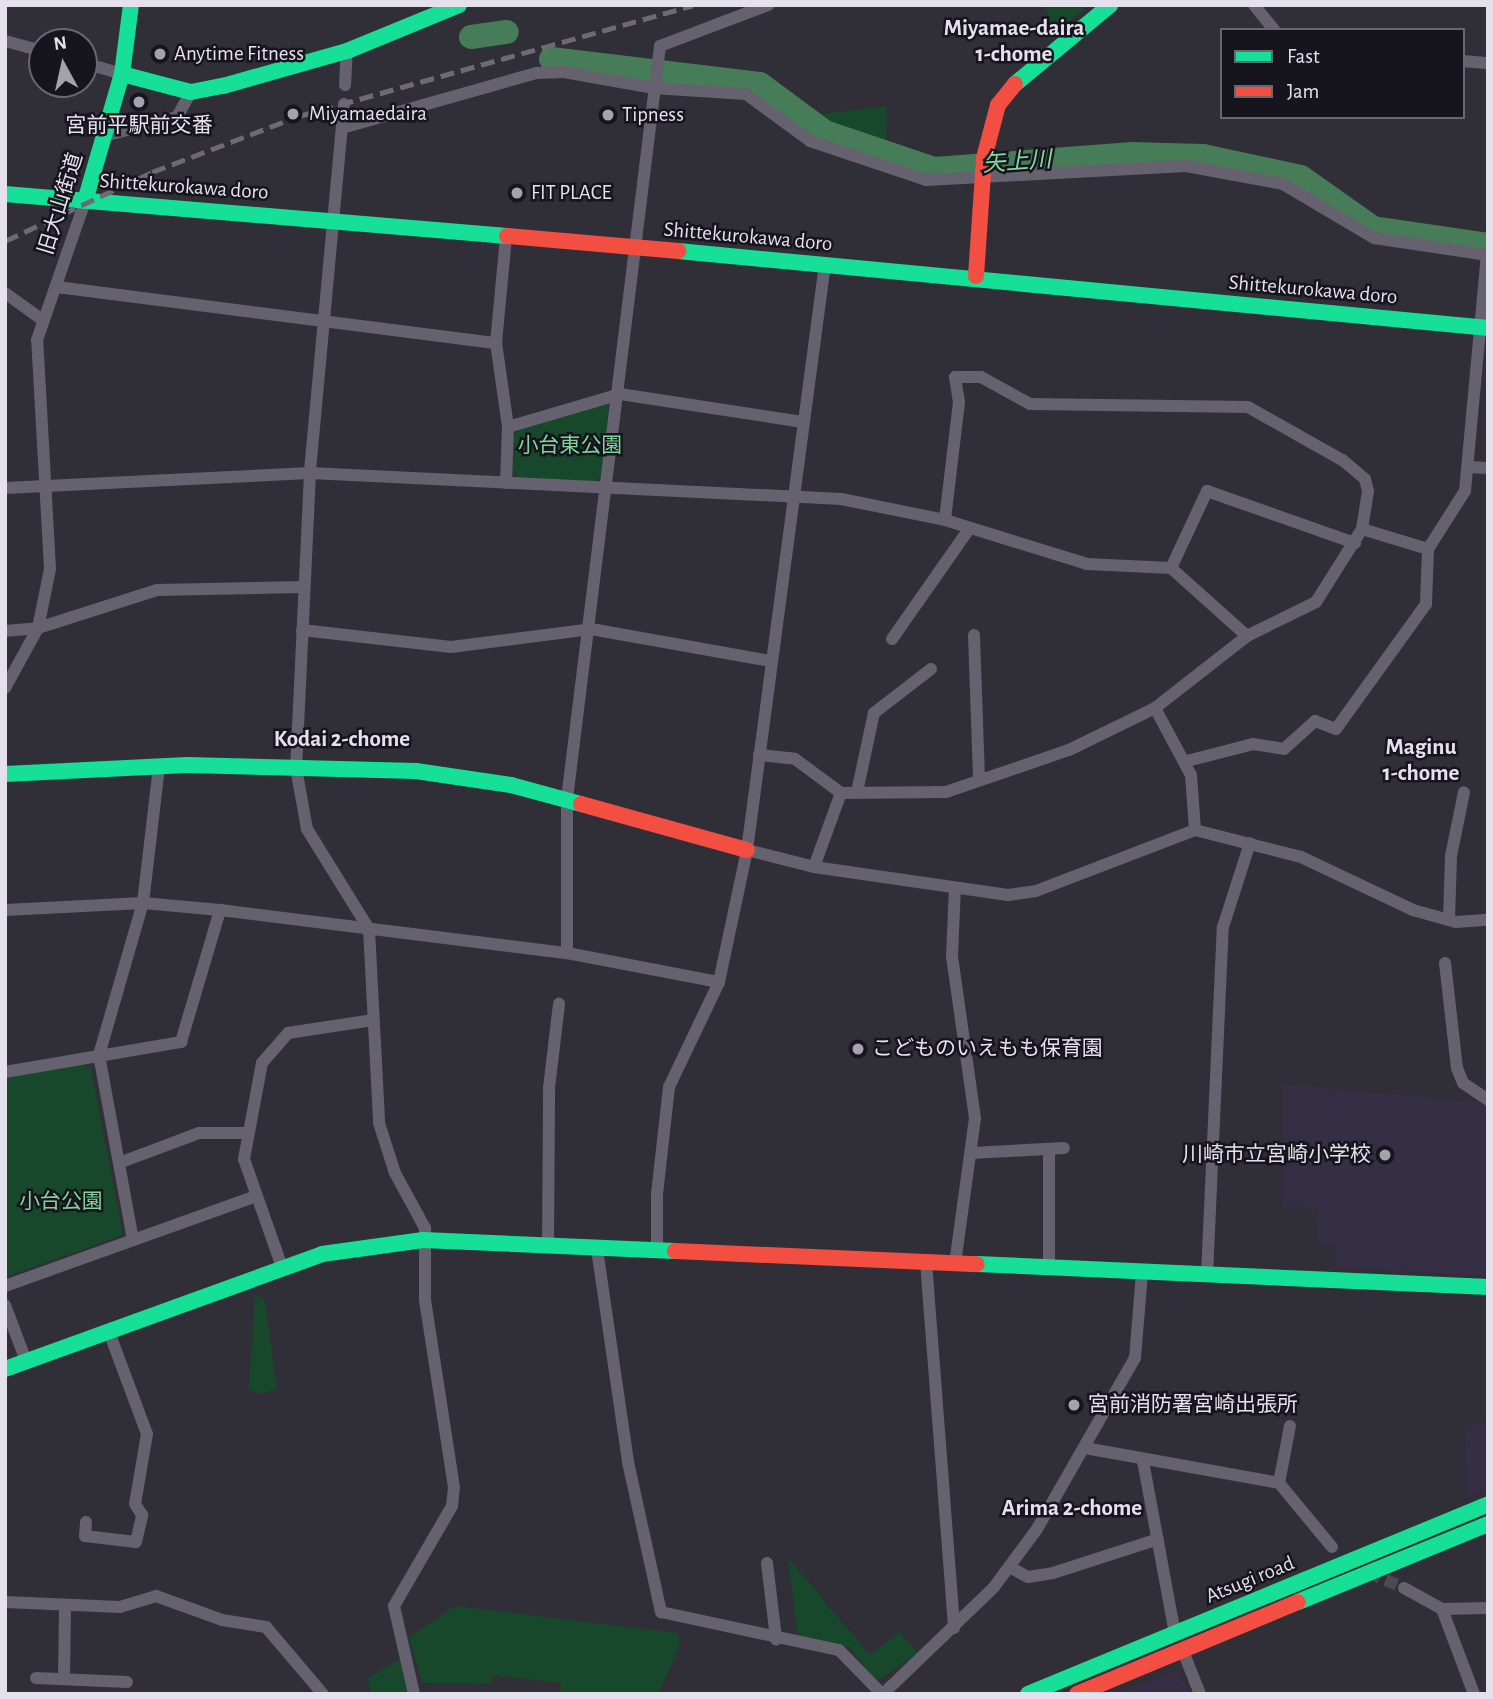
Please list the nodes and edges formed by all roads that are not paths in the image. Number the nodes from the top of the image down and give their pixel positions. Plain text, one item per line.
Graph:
1 (131, 5) edge
2 (459, 5) edge
3 (768, 5) edge
4 (1110, 5) edge
5 (1254, 5) edge
6 (1271, 28) edge
7 (5, 41) edge
8 (28, 47) edge
9 (347, 51) junction
10 (1465, 61) edge
11 (1488, 63) edge
12 (98, 67) edge
13 (122, 74) junction
14 (653, 84) junction
15 (345, 85) dead end
16 (191, 92) junction
17 (344, 104) dead end
18 (342, 128) junction
19 (104, 136) junction
20 (982, 177) junction
21 (5, 194) edge
22 (85, 201) junction
23 (332, 220) junction
24 (506, 237) junction
25 (636, 249) junction
26 (1488, 255) edge
27 (825, 264) junction
28 (976, 276) junction
29 (57, 287) junction
30 (5, 293) edge
31 (41, 319) junction
32 (327, 320) junction
33 (1484, 328) edge
34 (496, 344) junction
35 (620, 394) junction
36 (803, 422) junction
37 (508, 427) junction
38 (1468, 467) junction
39 (1488, 468) edge
40 (310, 473) junction
41 (506, 482) junction
42 (46, 486) junction
43 (609, 487) junction
44 (5, 488) edge
45 (791, 496) junction
46 (945, 520) junction
47 (969, 529) junction
48 (1363, 529) junction
49 (1355, 543) junction
50 (1428, 549) junction
51 (1171, 568) junction
52 (304, 587) junction
53 (38, 628) junction
54 (591, 629) junction
55 (302, 630) junction
56 (5, 631) edge
57 (974, 635) dead end
58 (1247, 636) junction
59 (892, 639) dead end
60 (771, 661) junction
61 (931, 669) dead end
62 (5, 688) edge
63 (1155, 708) junction
64 (760, 755) junction
65 (1187, 761) junction
66 (159, 766) junction
67 (296, 768) junction
68 (5, 774) edge
69 (979, 780) junction
70 (857, 792) junction
71 (1464, 792) dead end
72 (841, 793) junction
73 (567, 799) junction
74 (1195, 830) junction
75 (1250, 843) junction
76 (747, 850) junction
77 (814, 867) junction
78 (955, 888) junction
79 (143, 903) junction
80 (5, 910) edge
81 (220, 910) junction
82 (1449, 920) junction
83 (1488, 920) edge
84 (369, 929) junction
85 (567, 953) junction
86 (1444, 963) dead end
87 (719, 982) junction
88 (559, 1004) dead end
89 (373, 1020) junction
90 (99, 1055) junction
91 (5, 1072) edge
92 (1488, 1100) edge
93 (246, 1133) junction
94 (1064, 1148) dead end
95 (1049, 1149) junction
96 (972, 1153) junction
97 (119, 1163) junction
98 (254, 1198) junction
99 (133, 1240) junction
100 (425, 1240) junction
101 (548, 1245) junction
102 (597, 1249) junction
103 (657, 1250) junction
104 (926, 1262) junction
105 (954, 1264) junction
106 (282, 1267) junction
107 (1049, 1268) junction
108 (1142, 1273) junction
109 (1207, 1275) junction
110 (5, 1286) edge
111 (1488, 1287) edge
112 (5, 1305) edge
113 (108, 1332) junction
114 (26, 1361) junction
115 (5, 1369) edge
116 (1290, 1426) dead end
117 (1085, 1448) junction
118 (1143, 1461) junction
119 (1279, 1483) junction
120 (1488, 1504) edge
121 (86, 1522) dead end
122 (1488, 1524) edge
123 (1158, 1539) junction
124 (1332, 1546) dead end
125 (767, 1563) dead end
126 (1011, 1568) junction
127 (1404, 1588) tunnel mouth
128 (5, 1602) edge
129 (65, 1605) junction
130 (1488, 1608) edge
131 (1442, 1609) junction
132 (954, 1628) junction
133 (1175, 1634) junction
134 (776, 1639) junction
135 (1183, 1651) junction
136 (36, 1678) dead end
137 (64, 1679) junction
138 (127, 1682) dead end
139 (323, 1694) edge
140 (414, 1694) edge
141 (883, 1694) edge
142 (1028, 1694) edge
143 (1077, 1694) edge
144 (1200, 1694) edge
145 (1474, 1694) edge

1 - 13 main road, 旧大山街道
2 - 9 main road
3 - 14 street
4 - 20 main road
5 - 6 street
7 - 8 street
9 - 15 street
9 - 16 main road
10 - 11 street
12 - 13 street
13 - 16 main road
13 - 19 main road, 旧大山街道
14 - 18 street
14 - 20 street
14 - 25 street
16 - 19 street
17 - 18 street
18 - 23 street
19 - 22 main road, 旧大山街道
20 - 26 street
20 - 28 main road
21 - 22 main road, Shittekurokawa doro
22 - 23 main road, Shittekurokawa doro
22 - 29 street, 旧大山街道
23 - 24 main road, Shittekurokawa doro
23 - 32 street
24 - 25 main road, Shittekurokawa doro
24 - 34 street
25 - 27 main road, Shittekurokawa doro
25 - 35 street
26 - 33 street
27 - 28 main road, Shittekurokawa doro
27 - 36 street
28 - 33 main road, Shittekurokawa doro
29 - 31 street, 旧大山街道
29 - 32 street
30 - 31 street
31 - 42 street, 旧大山街道
32 - 34 street
32 - 40 street
33 - 38 street
34 - 37 street
35 - 36 street
35 - 37 street
35 - 43 street
36 - 45 street
37 - 41 street
38 - 39 street
38 - 50 street
40 - 41 street
40 - 42 street
40 - 52 street
41 - 43 street
42 - 44 street
42 - 53 street, 旧大山街道
43 - 45 street
43 - 54 street
45 - 46 street
45 - 60 street
46 - 47 street
46 - 48 street
47 - 51 street
47 - 59 street
48 - 49 street
48 - 50 street
49 - 51 street
49 - 58 street
50 - 65 street
51 - 58 street
52 - 53 street
52 - 55 street
53 - 56 street
53 - 62 street, 旧大山街道
54 - 55 street
54 - 60 street
54 - 73 street
55 - 67 street
57 - 69 street
58 - 63 street
60 - 64 street
61 - 70 street
63 - 65 street
63 - 69 street
64 - 72 street
64 - 76 street
65 - 74 street
66 - 67 main road
66 - 68 main road
66 - 79 street
67 - 73 main road
67 - 84 street
69 - 70 street
70 - 72 street
71 - 82 street
72 - 77 street
73 - 76 main road
73 - 85 street
74 - 75 street
74 - 78 street
75 - 82 street
75 - 109 street
76 - 77 street
76 - 87 street
77 - 78 street
78 - 96 street
79 - 80 street
79 - 81 street
79 - 90 street
81 - 84 street
81 - 90 street
82 - 83 street
84 - 85 street
84 - 89 street
85 - 87 street
86 - 92 street
87 - 103 street
88 - 101 street
89 - 93 street
89 - 100 street
90 - 91 street
90 - 97 street
93 - 97 street
93 - 98 street
94 - 95 street
95 - 96 street
95 - 107 street
96 - 105 street
97 - 99 street
98 - 99 street
98 - 106 street
99 - 110 street
100 - 101 main road
100 - 106 main road
100 - 140 street
101 - 102 main road
102 - 103 main road
102 - 134 street
103 - 104 main road
104 - 105 main road
104 - 132 street
105 - 107 main road
106 - 113 main road
107 - 108 main road
108 - 109 main road
108 - 117 street
109 - 111 main road
112 - 114 street
113 - 114 main road
113 - 121 street
114 - 115 main road
116 - 119 street
117 - 118 street
117 - 126 street
118 - 119 street
118 - 123 street
119 - 124 street
120 - 133 main road, Atsugi road
122 - 135 main road, Atsugi road
123 - 126 street
123 - 133 street
125 - 134 street
126 - 132 street
127 - 131 street
128 - 129 street
129 - 137 street
129 - 139 street
130 - 131 street
131 - 145 street
132 - 141 street
133 - 142 main road, Atsugi road
134 - 141 street
135 - 143 main road, Atsugi road
135 - 144 street
136 - 137 street
137 - 138 street

